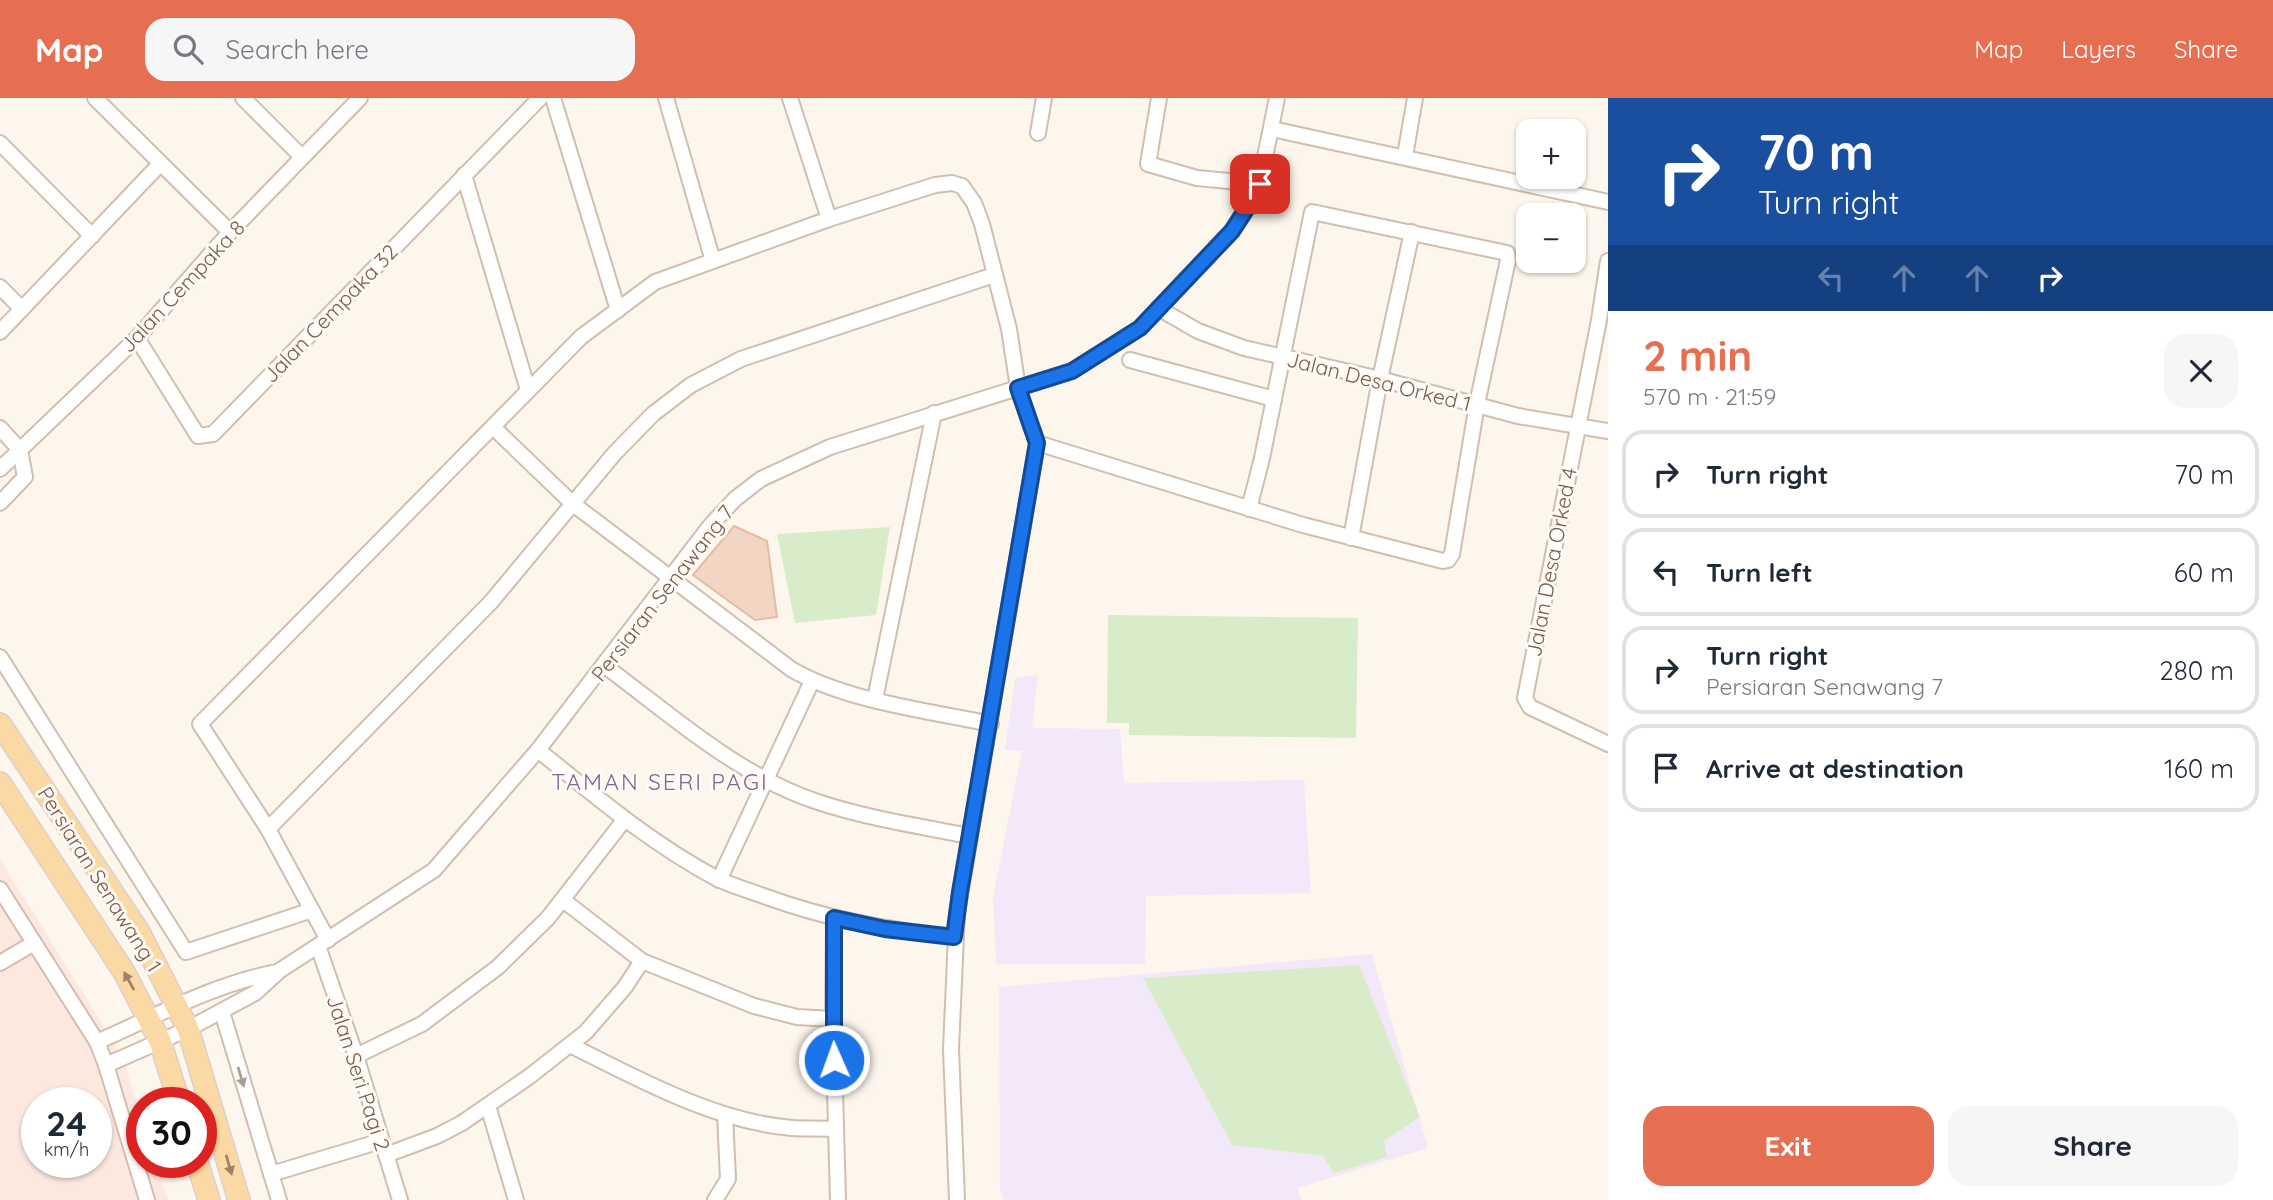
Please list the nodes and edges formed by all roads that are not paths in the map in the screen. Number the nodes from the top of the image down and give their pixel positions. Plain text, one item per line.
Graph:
1 (95, 98) edge
2 (243, 98) edge
3 (360, 98) edge
4 (540, 98) edge
5 (553, 98) edge
6 (666, 98) edge
7 (790, 98) edge
8 (1044, 98) edge
9 (1159, 98) edge
10 (1277, 98) edge
11 (1415, 98) edge
12 (1272, 129) junction
13 (1038, 133) dead end
14 (0, 143) edge
15 (301, 156) junction
16 (1405, 156) junction
17 (160, 164) junction
18 (464, 175) junction
19 (1260, 184) junction
20 (1608, 202) edge
21 (828, 219) junction
22 (230, 232) junction
23 (1412, 232) junction
24 (92, 236) junction
25 (713, 261) junction
26 (1608, 261) edge
27 (994, 275) junction
28 (0, 286) edge
29 (1158, 308) junction
30 (22, 309) junction
31 (618, 310) junction
32 (1603, 321) edge
33 (0, 332) edge
34 (137, 338) junction
35 (1281, 356) junction
36 (1130, 360) dead end
37 (1380, 379) junction
38 (1018, 388) junction
39 (528, 390) junction
40 (1274, 399) junction
41 (1477, 404) junction
42 (934, 413) junction
43 (1577, 425) junction
44 (492, 427) junction
45 (0, 428) edge
46 (1608, 431) edge
47 (1037, 443) junction
48 (20, 450) junction
49 (0, 469) edge
50 (0, 503) edge
51 (573, 504) junction
52 (1248, 509) junction
53 (1351, 538) junction
54 (670, 578) junction
55 (0, 657) edge
56 (605, 666) junction
57 (812, 681) junction
58 (875, 699) junction
59 (0, 724) edge
60 (990, 724) junction
61 (1608, 744) edge
62 (538, 750) junction
63 (765, 779) junction
64 (0, 783) edge
65 (625, 819) junction
66 (268, 829) junction
67 (970, 836) junction
68 (719, 880) junction
69 (0, 889) edge
70 (563, 900) junction
71 (312, 910) junction
72 (834, 918) junction
73 (954, 937) junction
74 (34, 943) junction
75 (323, 943) junction
76 (642, 961) junction
77 (0, 963) edge
78 (279, 971) junction
79 (177, 1005) junction
80 (222, 1012) junction
81 (150, 1019) junction
82 (832, 1019) junction
83 (188, 1029) junction
84 (160, 1041) junction
85 (97, 1042) junction
86 (570, 1045) junction
87 (356, 1056) junction
88 (106, 1065) junction
89 (174, 1087) edge
90 (488, 1106) junction
91 (725, 1115) junction
92 (836, 1129) junction
93 (384, 1148) junction
94 (271, 1174) junction
95 (202, 1178) edge
96 (147, 1200) edge
97 (209, 1200) edge
98 (239, 1200) edge
99 (279, 1200) edge
100 (400, 1200) edge
101 (516, 1200) edge
102 (715, 1200) edge
103 (838, 1200) edge
104 (957, 1200) edge

1 - 17 street
2 - 15 street
3 - 15 street, Jalan Cempaka 8
4 - 18 street, Jalan Cempaka 32
5 - 31 street
6 - 25 street
7 - 21 street
8 - 13 street
9 - 19 street
10 - 12 street, Persiaran Senawang 7
11 - 16 street
12 - 16 street
12 - 19 street, Persiaran Senawang 7
14 - 24 street
15 - 22 street, Jalan Cempaka 8
16 - 20 street
17 - 22 street
17 - 24 street
18 - 34 street, Jalan Cempaka 32
18 - 39 street
19 - 29 street, Persiaran Senawang 7
21 - 25 street
21 - 27 street
22 - 34 street, Jalan Cempaka 8
23 - 35 street
23 - 37 street
23 - 41 street
24 - 30 street
25 - 31 street
26 - 32 street, Jalan Desa Orked 4
27 - 38 street
27 - 51 street
28 - 30 street
29 - 35 street, Jalan Desa Orked 1
29 - 38 street, Persiaran Senawang 7
30 - 33 street
31 - 39 street
32 - 43 street, Jalan Desa Orked 4
34 - 48 street, Jalan Cempaka 8
35 - 37 street, Jalan Desa Orked 1
35 - 40 street
36 - 40 street
37 - 41 street, Jalan Desa Orked 1
37 - 53 street
38 - 42 street, Persiaran Senawang 7
38 - 47 street
39 - 44 street
40 - 52 street
41 - 43 street, Jalan Desa Orked 1
41 - 53 street
42 - 54 street, Persiaran Senawang 7
42 - 58 street
43 - 46 street, Jalan Desa Orked 1
43 - 61 street, Jalan Desa Orked 4
44 - 51 street
44 - 66 street, Jalan Seri Pagi 2
45 - 48 street
47 - 52 street
47 - 60 street
48 - 49 street, Jalan Cempaka 8
48 - 50 street
51 - 54 street
51 - 66 street
52 - 53 street
54 - 56 street, Persiaran Senawang 7
54 - 57 street
55 - 71 street
56 - 62 street, Persiaran Senawang 7
56 - 63 street
57 - 58 street
57 - 63 street
58 - 60 street
59 - 79 main road, Persiaran Senawang 1
60 - 67 street
62 - 65 street
62 - 75 street, Persiaran Senawang 7
63 - 67 street
63 - 68 street
81 -> 64 main road, Persiaran Senawang 1
65 - 68 street
65 - 70 street
66 - 71 street, Jalan Seri Pagi 2
67 - 73 street
68 - 72 street
69 - 74 street
70 - 76 street
70 - 87 street
71 - 75 street, Jalan Seri Pagi 2
72 - 73 street
72 - 82 street
73 - 104 street
74 - 77 street
74 - 85 street
75 - 78 street, Persiaran Senawang 7
75 - 87 street, Jalan Seri Pagi 2
76 - 82 street
76 - 86 street
78 - 79 street
78 - 80 street
79 - 81 street
79 - 83 main road, Persiaran Senawang 1
80 - 83 street
80 -> 94 street
81 - 84 main road, Persiaran Senawang 1
81 - 85 street
82 - 92 street
83 - 84 street
83 -> 98 main road, Persiaran Senawang 1
84 - 88 street
84 - 89 main road, Persiaran Senawang 1
85 - 88 street
86 - 90 street
86 - 91 street
87 - 93 street, Jalan Seri Pagi 2
88 - 96 street
90 - 93 street
90 - 101 street
91 - 92 street
91 - 102 street
92 - 103 street
93 - 94 street
93 - 100 street, Jalan Seri Pagi 2
94 - 99 street
95 - 97 main road

